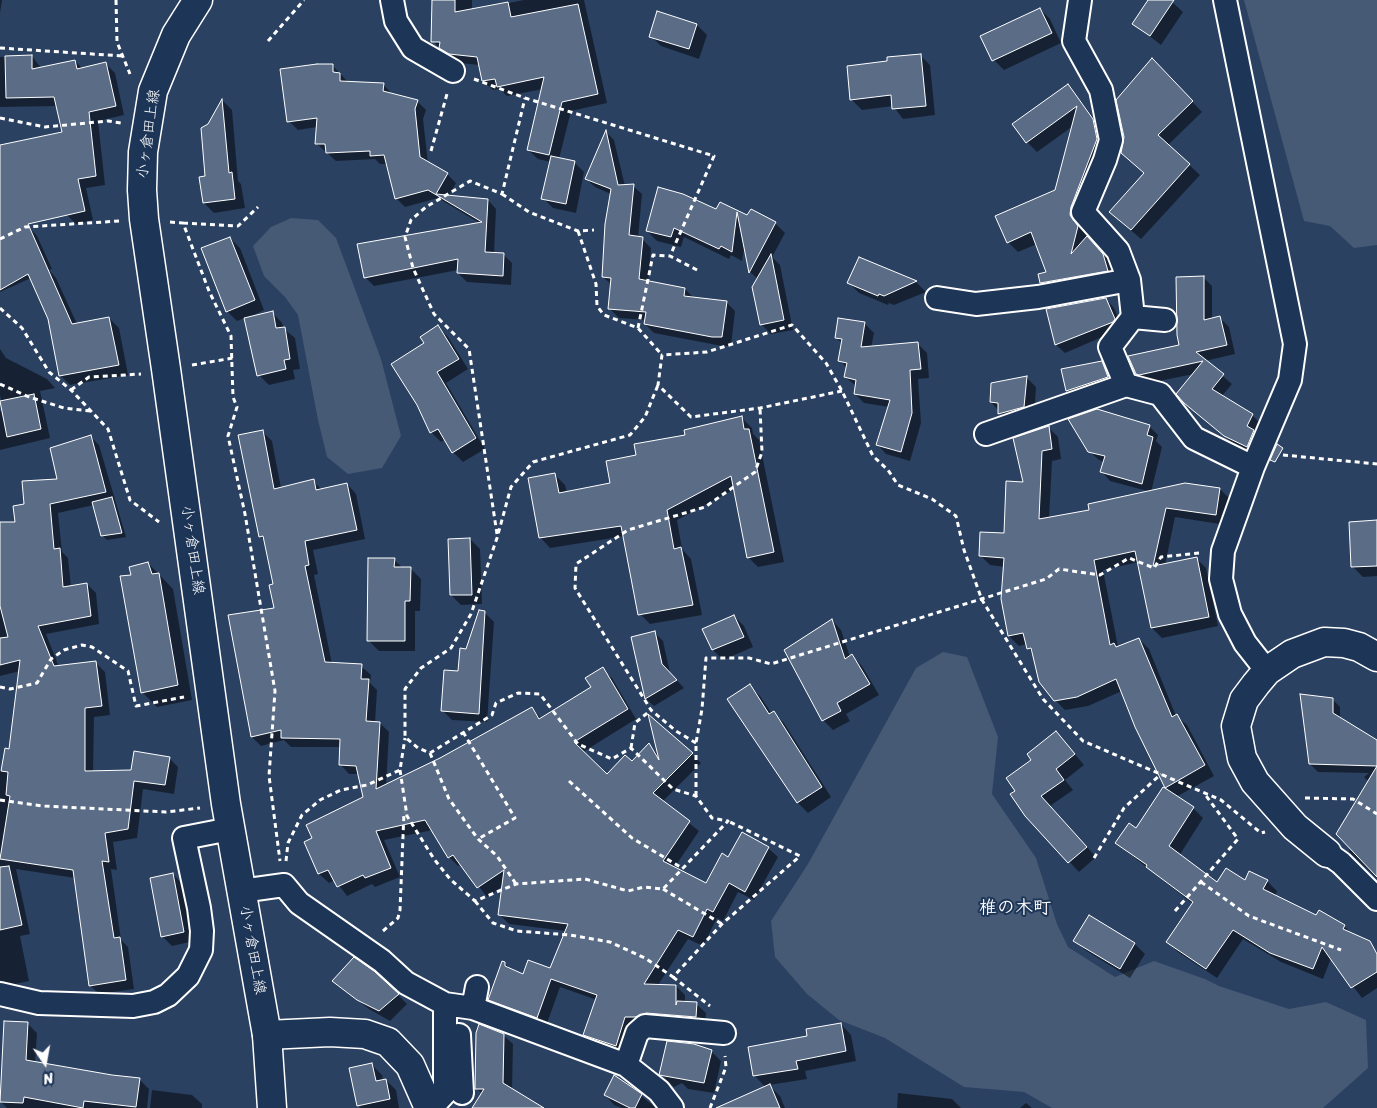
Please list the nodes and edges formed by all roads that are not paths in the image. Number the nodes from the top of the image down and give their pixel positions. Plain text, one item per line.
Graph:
1 (392, 0) edge
2 (1080, 0) edge
3 (1226, 0) edge
4 (196, 2) edge
5 (453, 71) road end
6 (1129, 280) junction
7 (937, 298) dead end
8 (1133, 317) junction
9 (1165, 320) dead end
10 (1126, 385) junction
11 (986, 434) dead end
12 (1256, 460) junction
13 (1377, 657) edge
14 (1267, 671) junction
15 (228, 817) junction
16 (1327, 853) joint
17 (241, 891) junction
18 (1377, 899) edge
19 (0, 994) edge
20 (463, 1001) junction
21 (724, 1032) dead end
22 (267, 1035) junction
23 (626, 1065) junction
24 (462, 1093) dead end
25 (272, 1108) edge
26 (430, 1108) edge
27 (672, 1108) edge

1 - 5 street
2 - 6 street
3 - 12 street
4 - 15 main road, 小ヶ倉田上線
6 - 7 street
6 - 8 street
8 - 9 street
8 - 10 street
10 - 11 street
10 - 12 street
12 - 14 street
13 - 14 main road
14 - 16 main road
15 - 17 main road, 小ヶ倉田上線
15 - 19 street
16 - 18 street
17 - 20 street
17 - 22 main road, 小ヶ倉田上線
20 - 23 street
20 - 24 street
20 - 26 street
21 - 23 street
22 - 25 main road, 小ヶ倉田上線
22 - 26 main road
23 - 27 street

